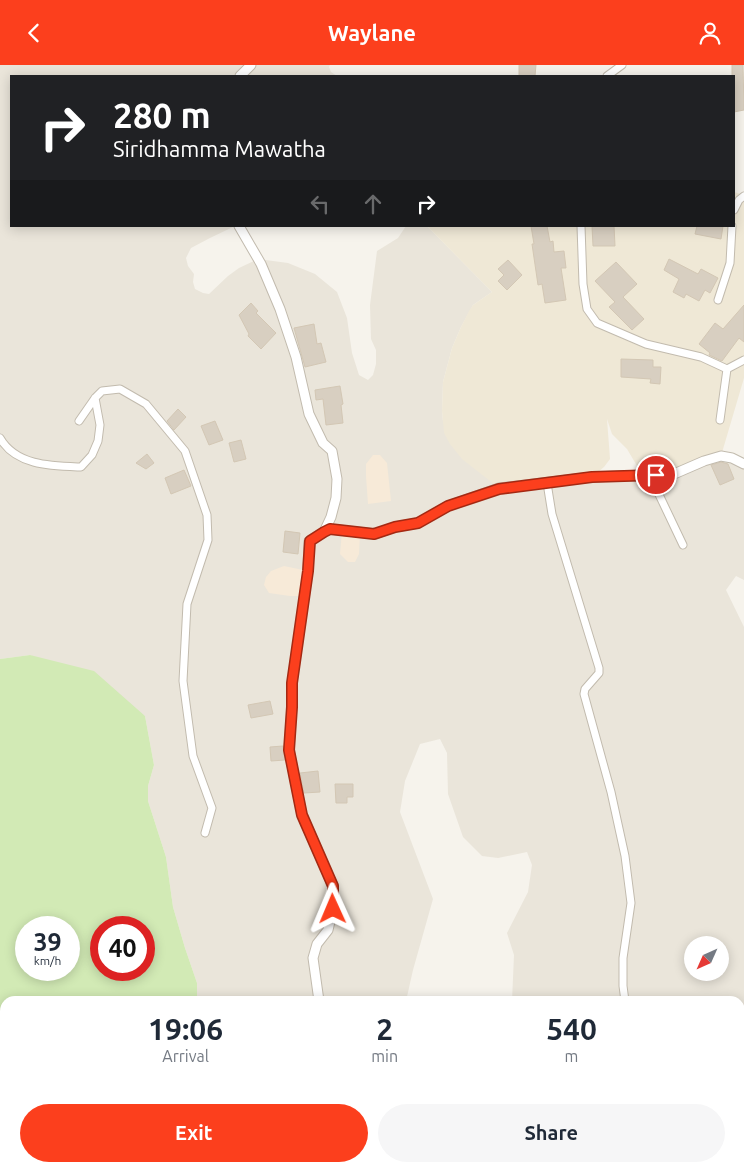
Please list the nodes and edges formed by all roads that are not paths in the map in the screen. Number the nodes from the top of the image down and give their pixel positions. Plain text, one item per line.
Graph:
1 (251, 65) edge
2 (622, 65) edge
3 (241, 75) edge
4 (608, 75) edge
5 (744, 196) edge
6 (735, 208) edge
7 (240, 227) edge
8 (581, 227) edge
9 (732, 227) edge
10 (718, 300) dead end
11 (744, 360) edge
12 (727, 369) junction
13 (94, 398) junction
14 (720, 420) dead end
15 (79, 421) dead end
16 (0, 438) edge
17 (744, 464) edge
18 (643, 476) junction
19 (547, 483) junction
20 (324, 532) junction
21 (683, 545) dead end
22 (205, 833) dead end
23 (319, 996) edge
24 (624, 996) edge

1 - 3 street
2 - 4 street
5 - 6 street
7 - 20 street
8 - 12 street
9 - 10 street
11 - 12 street
12 - 14 street
13 - 15 street
13 - 16 street
13 - 22 street
17 - 18 street
18 - 19 street
18 - 21 street
19 - 20 street
19 - 24 street
20 - 23 street

